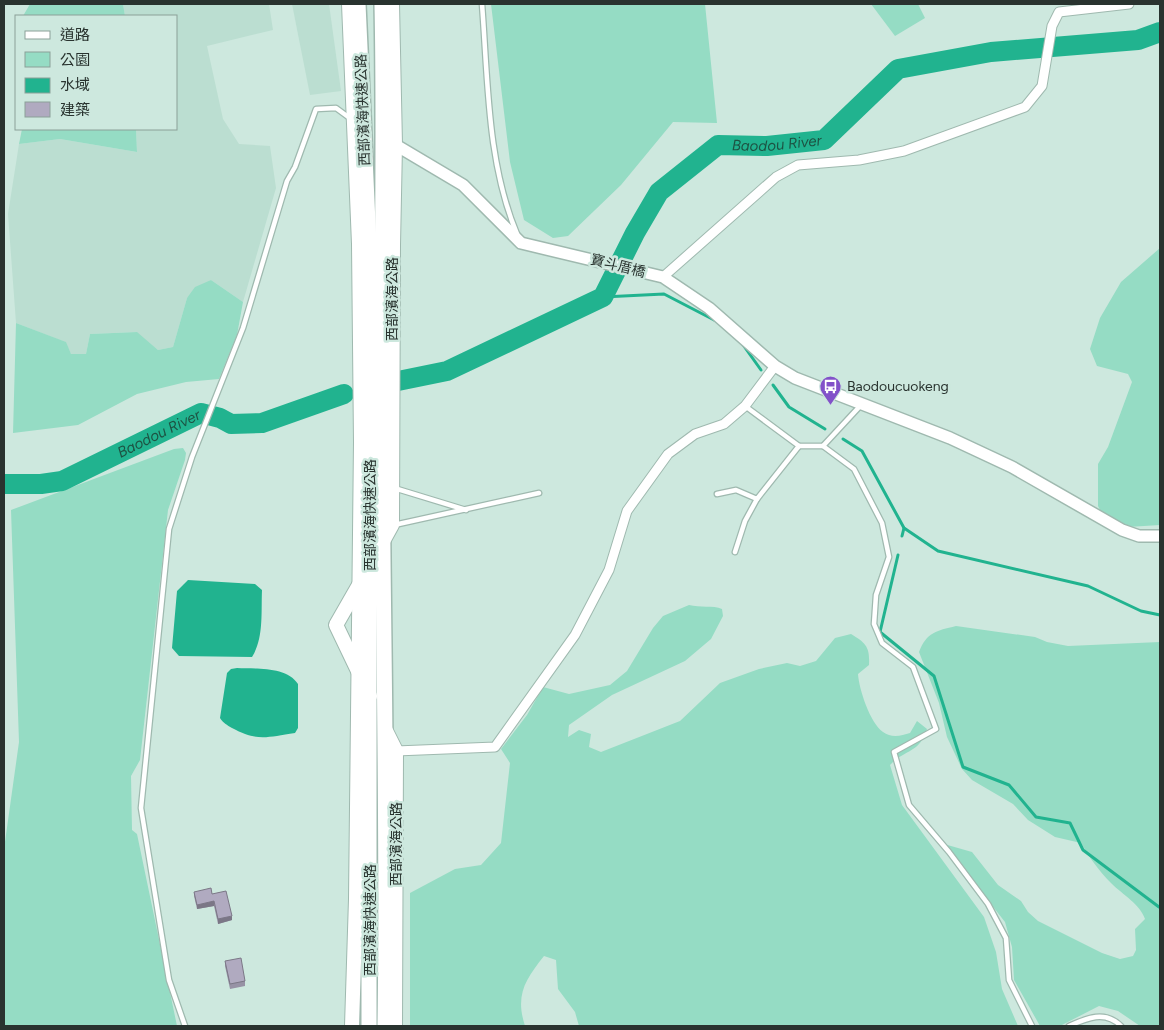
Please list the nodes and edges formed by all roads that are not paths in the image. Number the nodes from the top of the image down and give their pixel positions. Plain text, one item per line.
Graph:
1 (349, 4) edge
2 (358, 4) edge
3 (382, 4) edge
4 (392, 4) edge
5 (482, 4) edge
6 (1129, 4) edge
7 (354, 120) junction
8 (395, 144) junction
9 (521, 243) junction
10 (376, 245) junction
11 (661, 276) junction
12 (775, 366) junction
13 (862, 404) junction
14 (746, 406) junction
15 (376, 442) junction
16 (799, 446) junction
17 (822, 446) junction
18 (392, 487) junction
19 (539, 493) dead end
20 (717, 494) dead end
21 (757, 499) junction
22 (467, 510) junction
23 (392, 525) junction
24 (1160, 536) edge
25 (735, 552) dead end
26 (396, 751) junction
27 (185, 1026) edge
28 (352, 1026) edge
29 (369, 1026) edge
30 (385, 1026) edge
31 (395, 1026) edge
32 (1032, 1026) edge
33 (1069, 1026) edge
34 (1121, 1026) edge

1 - 7 main road
2 - 10 highway, 西部濱海快速公路
3 - 10 highway, 西部濱海快速公路
4 - 8 main road, 西部濱海公路
5 - 9 lane
6 - 11 street
7 - 27 lane
7 - 28 main road
8 - 9 street
8 - 18 main road, 西部濱海公路
9 - 11 street, 寶斗厝橋
10 - 15 highway, 西部濱海快速公路
11 - 12 street
12 - 13 street
12 - 14 street
13 - 17 lane
13 - 24 street
14 - 16 lane
14 - 26 street
15 - 29 highway, 西部濱海快速公路
15 - 30 highway, 西部濱海快速公路
16 - 17 lane
16 - 21 lane
17 - 32 lane
18 - 22 lane
18 - 23 main road, 西部濱海公路
19 - 22 lane
20 - 21 lane
21 - 25 lane
22 - 23 lane
23 - 26 main road, 西部濱海公路
26 - 31 main road, 西部濱海公路
33 - 34 lane

